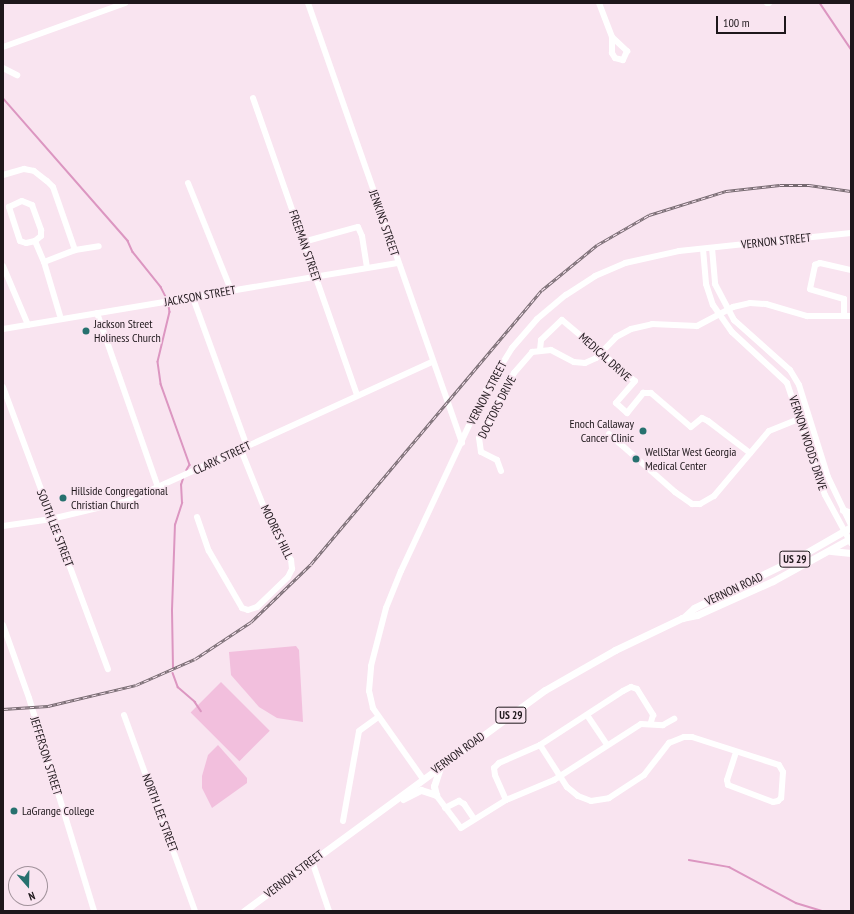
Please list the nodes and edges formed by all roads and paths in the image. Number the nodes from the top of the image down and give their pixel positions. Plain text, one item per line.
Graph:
1 (104, 3) edge
2 (125, 3) edge
3 (308, 3) edge
4 (599, 3) edge
5 (112, 8) junction
6 (612, 37) dead end
7 (3, 47) edge
8 (3, 68) edge
9 (17, 75) dead end
10 (253, 98) dead end
11 (3, 175) edge
12 (188, 183) dead end
13 (6, 208) edge
14 (851, 233) edge
15 (35, 241) junction
16 (303, 242) junction
17 (99, 246) dead end
18 (712, 248) junction
19 (703, 249) junction
20 (75, 250) junction
21 (44, 262) junction
22 (398, 263) junction
23 (3, 266) edge
24 (367, 268) junction
25 (851, 270) edge
26 (315, 276) junction
27 (231, 290) junction
28 (193, 298) junction
29 (728, 310) junction
30 (97, 314) junction
31 (844, 314) junction
32 (719, 315) junction
33 (851, 316) edge
34 (61, 318) junction
35 (28, 325) junction
36 (3, 329) edge
37 (540, 350) junction
38 (602, 353) junction
39 (432, 362) junction
40 (3, 387) edge
41 (357, 395) junction
42 (809, 416) junction
43 (800, 418) junction
44 (609, 434) dead end
45 (462, 443) junction
46 (247, 446) junction
47 (241, 450) junction
48 (750, 453) junction
49 (501, 471) dead end
50 (158, 487) junction
51 (843, 510) junction
52 (851, 513) edge
53 (197, 518) dead end
54 (51, 519) junction
55 (3, 526) edge
56 (851, 526) edge
57 (844, 531) junction
58 (850, 540) edge
59 (829, 552) junction
60 (851, 553) edge
61 (682, 618) junction
62 (3, 625) edge
63 (108, 669) dead end
64 (124, 715) dead end
65 (587, 715) junction
66 (378, 718) junction
67 (674, 719) dead end
68 (651, 722) junction
69 (540, 745) junction
70 (607, 745) junction
71 (736, 752) junction
72 (440, 766) junction
73 (560, 776) junction
74 (423, 779) junction
75 (436, 795) junction
76 (506, 800) junction
77 (384, 808) junction
78 (445, 808) junction
79 (474, 819) junction
80 (343, 821) dead end
81 (344, 837) joint
82 (312, 860) junction
83 (94, 911) edge
84 (194, 911) edge
85 (244, 911) edge
86 (329, 911) edge

1 - 5 street
2 - 5 street
3 - 22 street, JENKINS STREET
4 - 6 street
5 - 7 street
8 - 9 street
10 - 16 street, FREEMAN STREET
11 - 20 street
12 - 27 street
13 - 15 street
13 - 15 street
14 - 18 street, VERNON STREET
15 - 21 street
16 - 24 street
16 - 26 street, FREEMAN STREET
17 - 20 street
18 - 19 street, VERNON STREET
18 - 29 street, VERNON WOODS DRIVE
19 - 32 street, VERNON WOODS DRIVE
19 - 45 street, VERNON STREET
20 - 21 street
21 - 34 street
22 - 24 street, JACKSON STREET
22 - 39 street, JENKINS STREET
23 - 35 street
24 - 26 street, JACKSON STREET
25 - 31 street
26 - 27 street, JACKSON STREET
26 - 41 street, FREEMAN STREET
27 - 28 street, JACKSON STREET
28 - 30 street, JACKSON STREET
28 - 46 street
29 - 31 street
29 - 32 street
29 - 42 street, VERNON WOODS DRIVE
30 - 34 street, JACKSON STREET
30 - 50 street
31 - 33 street
32 - 38 street
32 - 43 street, VERNON WOODS DRIVE
34 - 35 street, JACKSON STREET
35 - 36 street, JACKSON STREET
37 - 38 street
37 - 38 street, MEDICAL DRIVE
37 - 49 street, DOCTORS DRIVE
38 - 48 street, MEDICAL DRIVE
39 - 41 street, CLARK STREET
39 - 45 street, JENKINS STREET
40 - 54 street, SOUTH LEE STREET
41 - 46 street, CLARK STREET
42 - 43 street
42 - 51 street, VERNON WOODS DRIVE
43 - 48 street
43 - 57 street, VERNON WOODS DRIVE
44 - 48 street
45 - 66 street, VERNON STREET
46 - 47 street, CLARK STREET
47 - 50 street, CLARK STREET
47 - 53 street, MOORES HILL
50 - 54 street, CLARK STREET
51 - 52 main road
51 - 56 street, VERNON WOODS DRIVE
54 - 55 street, CLARK STREET
54 - 63 street, SOUTH LEE STREET
56 - 57 main road, VERNON ROAD / US 29
57 - 58 street, VERNON WOODS DRIVE
57 - 61 main road, VERNON ROAD / US 29
58 - 59 main road, VERNON ROAD / US 29
59 - 60 main road
59 - 61 main road, VERNON ROAD / US 29
61 - 72 main road, VERNON ROAD / US 29
62 - 83 street, JEFFERSON STREET
64 - 84 street, NORTH LEE STREET
65 - 68 street
65 - 69 street
65 - 70 street
66 - 74 street, VERNON STREET
66 - 80 street
67 - 68 street
68 - 70 street
69 - 73 street
69 - 76 street
70 - 73 street
71 - 71 street
71 - 73 street
72 - 74 main road, VERNON ROAD / US 29
72 - 75 main road
73 - 76 street
74 - 77 main road, VERNON ROAD / US 29
75 - 77 main road
75 - 78 street
76 - 79 street
77 - 81 main road, VERNON ROAD / US 29
78 - 79 street
78 - 79 street
81 - 82 main road, VERNON STREET / US 29
82 - 85 main road, VERNON STREET / US 29
82 - 86 street

